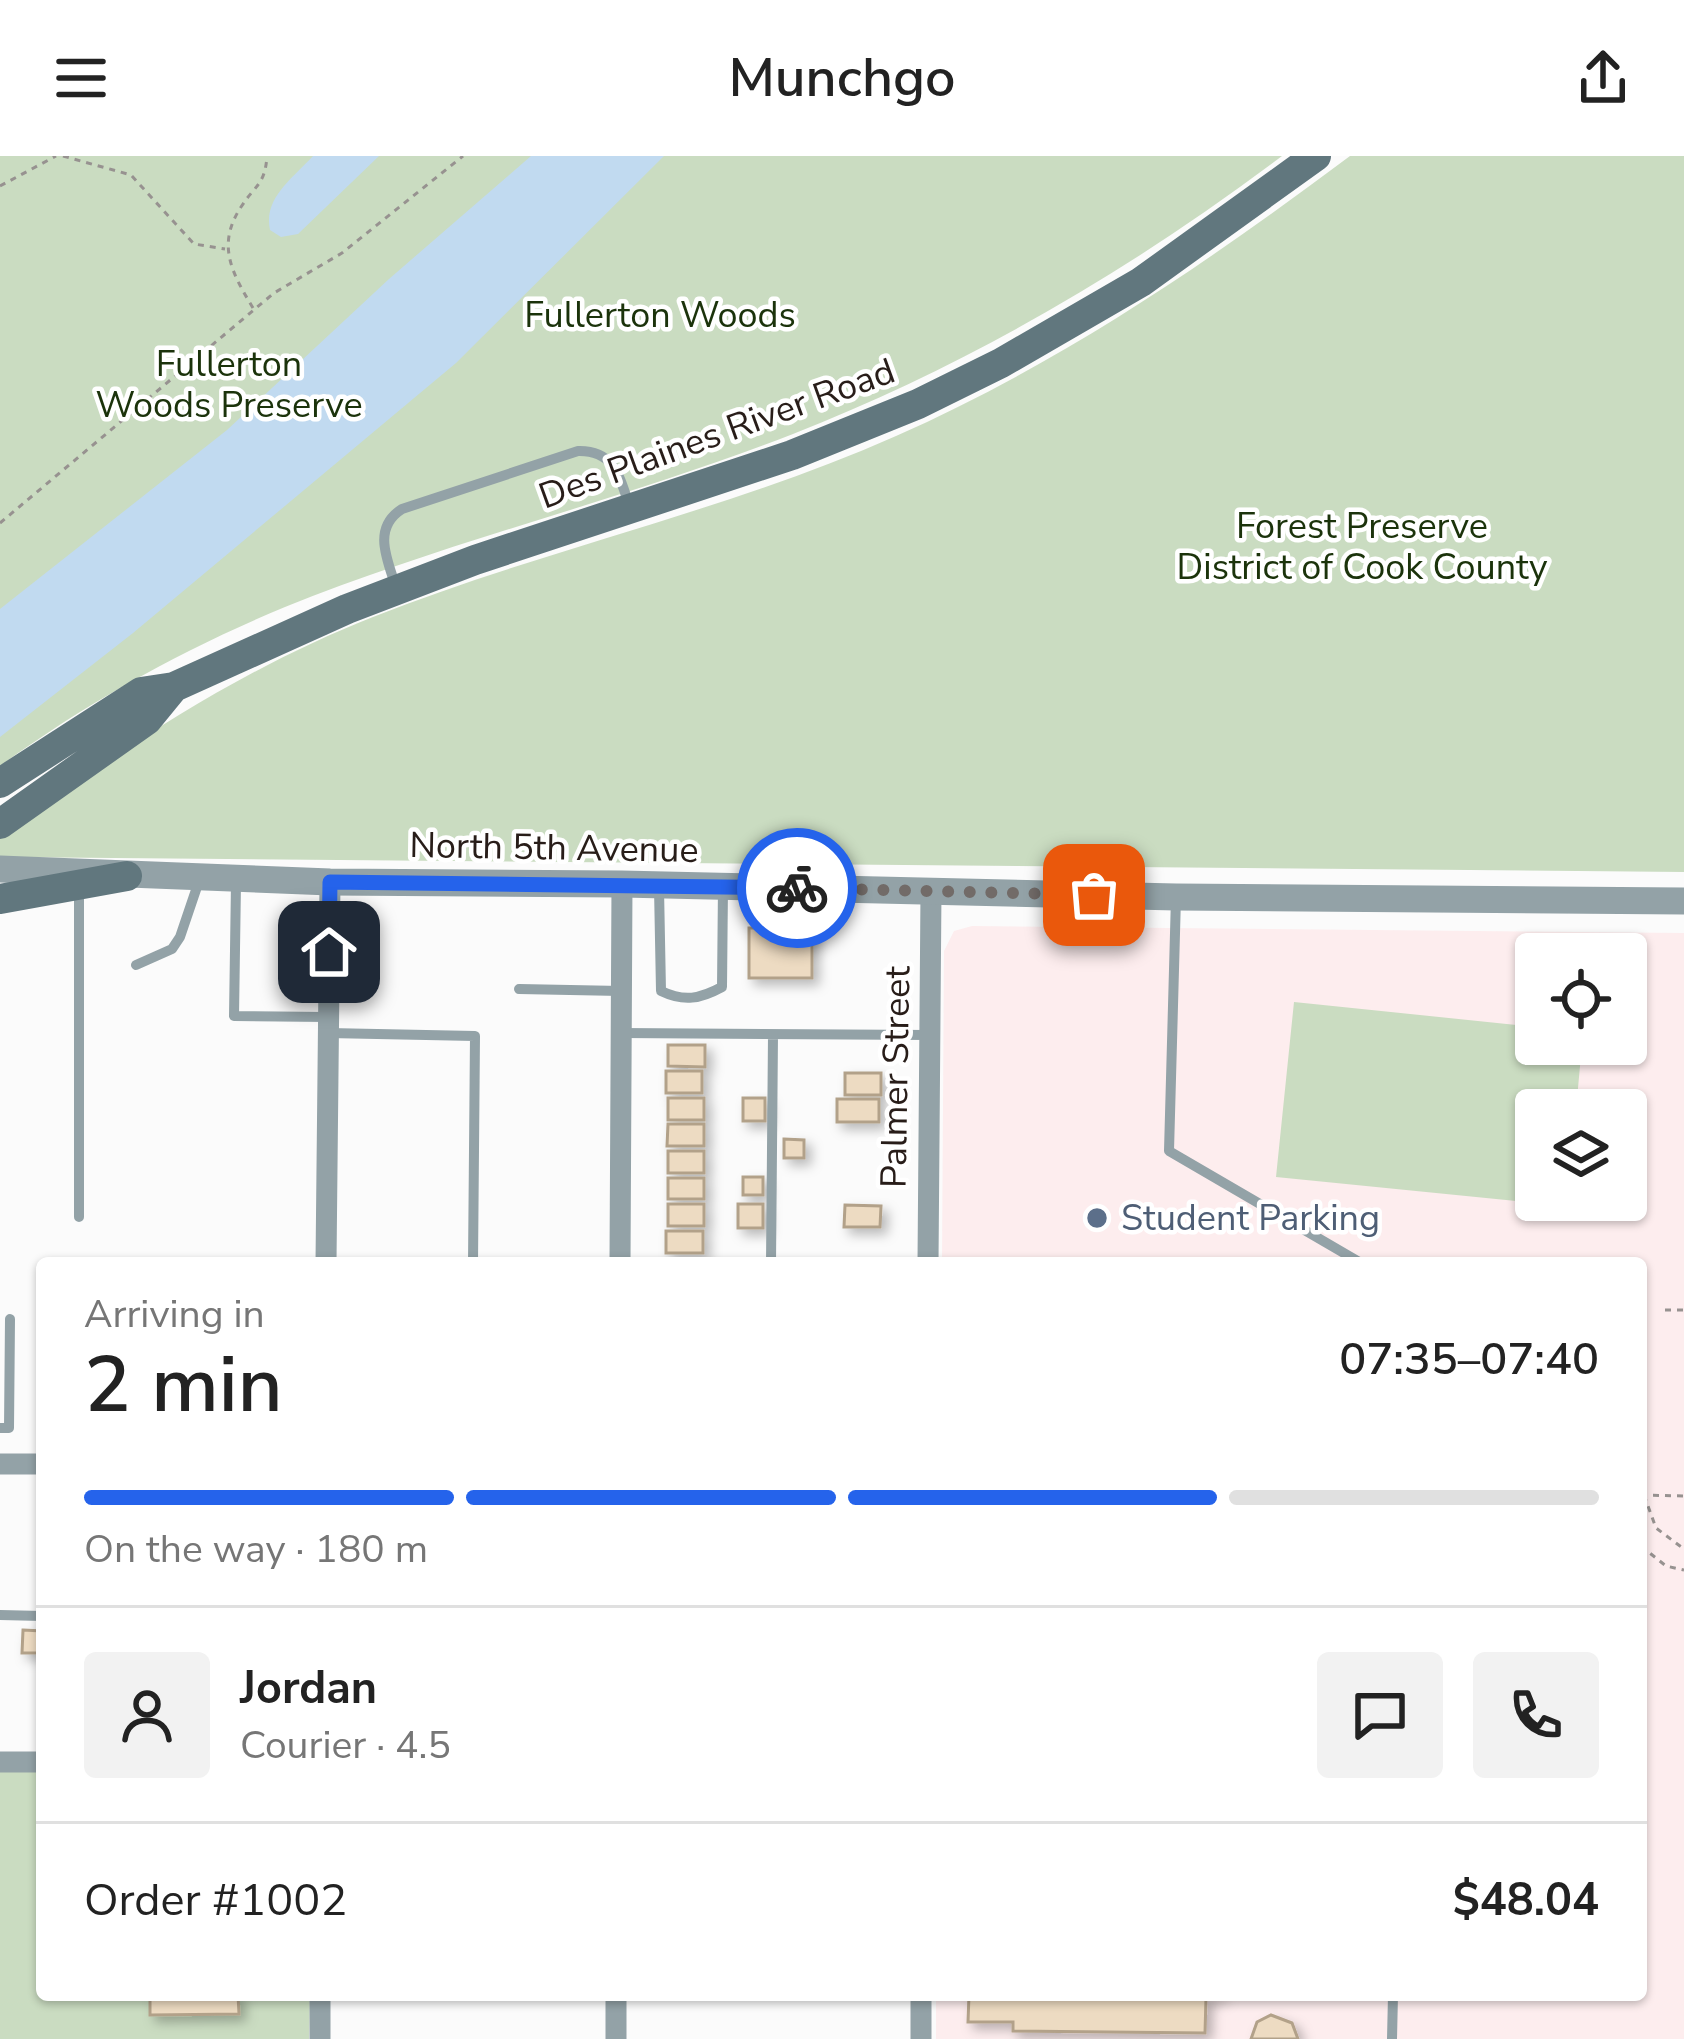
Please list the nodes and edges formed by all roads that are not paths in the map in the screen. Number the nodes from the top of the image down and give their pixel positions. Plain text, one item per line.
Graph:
1 (1316, 156) edge
2 (631, 511) junction
3 (398, 590) junction
4 (174, 687) junction
5 (0, 783) edge
6 (0, 824) edge
7 (0, 869) edge
8 (127, 876) joint
9 (200, 878) junction
10 (79, 879) junction
11 (236, 879) junction
12 (330, 882) junction
13 (622, 884) junction
14 (659, 884) junction
15 (723, 886) junction
16 (931, 892) junction
17 (1176, 897) junction
18 (0, 899) edge
19 (1684, 901) edge
20 (136, 964) dead end
21 (519, 989) dead end
22 (621, 991) junction
23 (328, 1025) junction
24 (621, 1033) junction
25 (773, 1035) junction
26 (930, 1035) junction
27 (79, 1217) dead end
28 (326, 1257) edge
29 (473, 1257) edge
30 (620, 1257) edge
31 (771, 1257) edge
32 (928, 1257) edge
33 (1351, 1257) edge
34 (10, 1318) dead end
35 (0, 1428) edge
36 (0, 1464) edge
37 (36, 1464) edge
38 (0, 1615) edge
39 (36, 1616) edge
40 (0, 1762) edge
41 (36, 1762) edge
42 (320, 2001) edge
43 (616, 2001) edge
44 (921, 2001) edge
45 (1393, 2001) edge
46 (320, 2039) edge
47 (616, 2039) edge
48 (921, 2039) edge
49 (1392, 2039) edge

1 - 2 main road, Des Plaines River Road
2 - 3 main road, Des Plaines River Road
2 - 3 lane
3 - 4 main road, Des Plaines River Road
4 - 5 main road, Des Plaines River Road
4 - 6 main road, Des Plaines River Road
7 - 10 street
8 - 9 street, North 5th Avenue
8 - 10 main road
9 - 11 street, North 5th Avenue
9 - 20 lane
10 - 18 main road
10 - 27 lane
11 - 12 street, North 5th Avenue
11 - 23 lane
12 - 13 street, North 5th Avenue
12 - 23 street
13 - 14 street, North 5th Avenue
13 - 22 street
14 - 15 street, North 5th Avenue
14 - 15 lane
15 - 16 street, North 5th Avenue
16 - 17 street, North 5th Avenue
16 - 26 street, Palmer Street
17 - 19 street, North 5th Avenue
17 - 33 lane
21 - 22 lane
22 - 24 street
23 - 28 street
23 - 29 lane
24 - 25 lane
24 - 30 street
25 - 26 lane
25 - 31 lane
26 - 32 street, Palmer Street
34 - 35 lane
36 - 37 street
38 - 39 lane
40 - 41 street
42 - 46 street
43 - 47 street
44 - 48 street
45 - 49 lane

